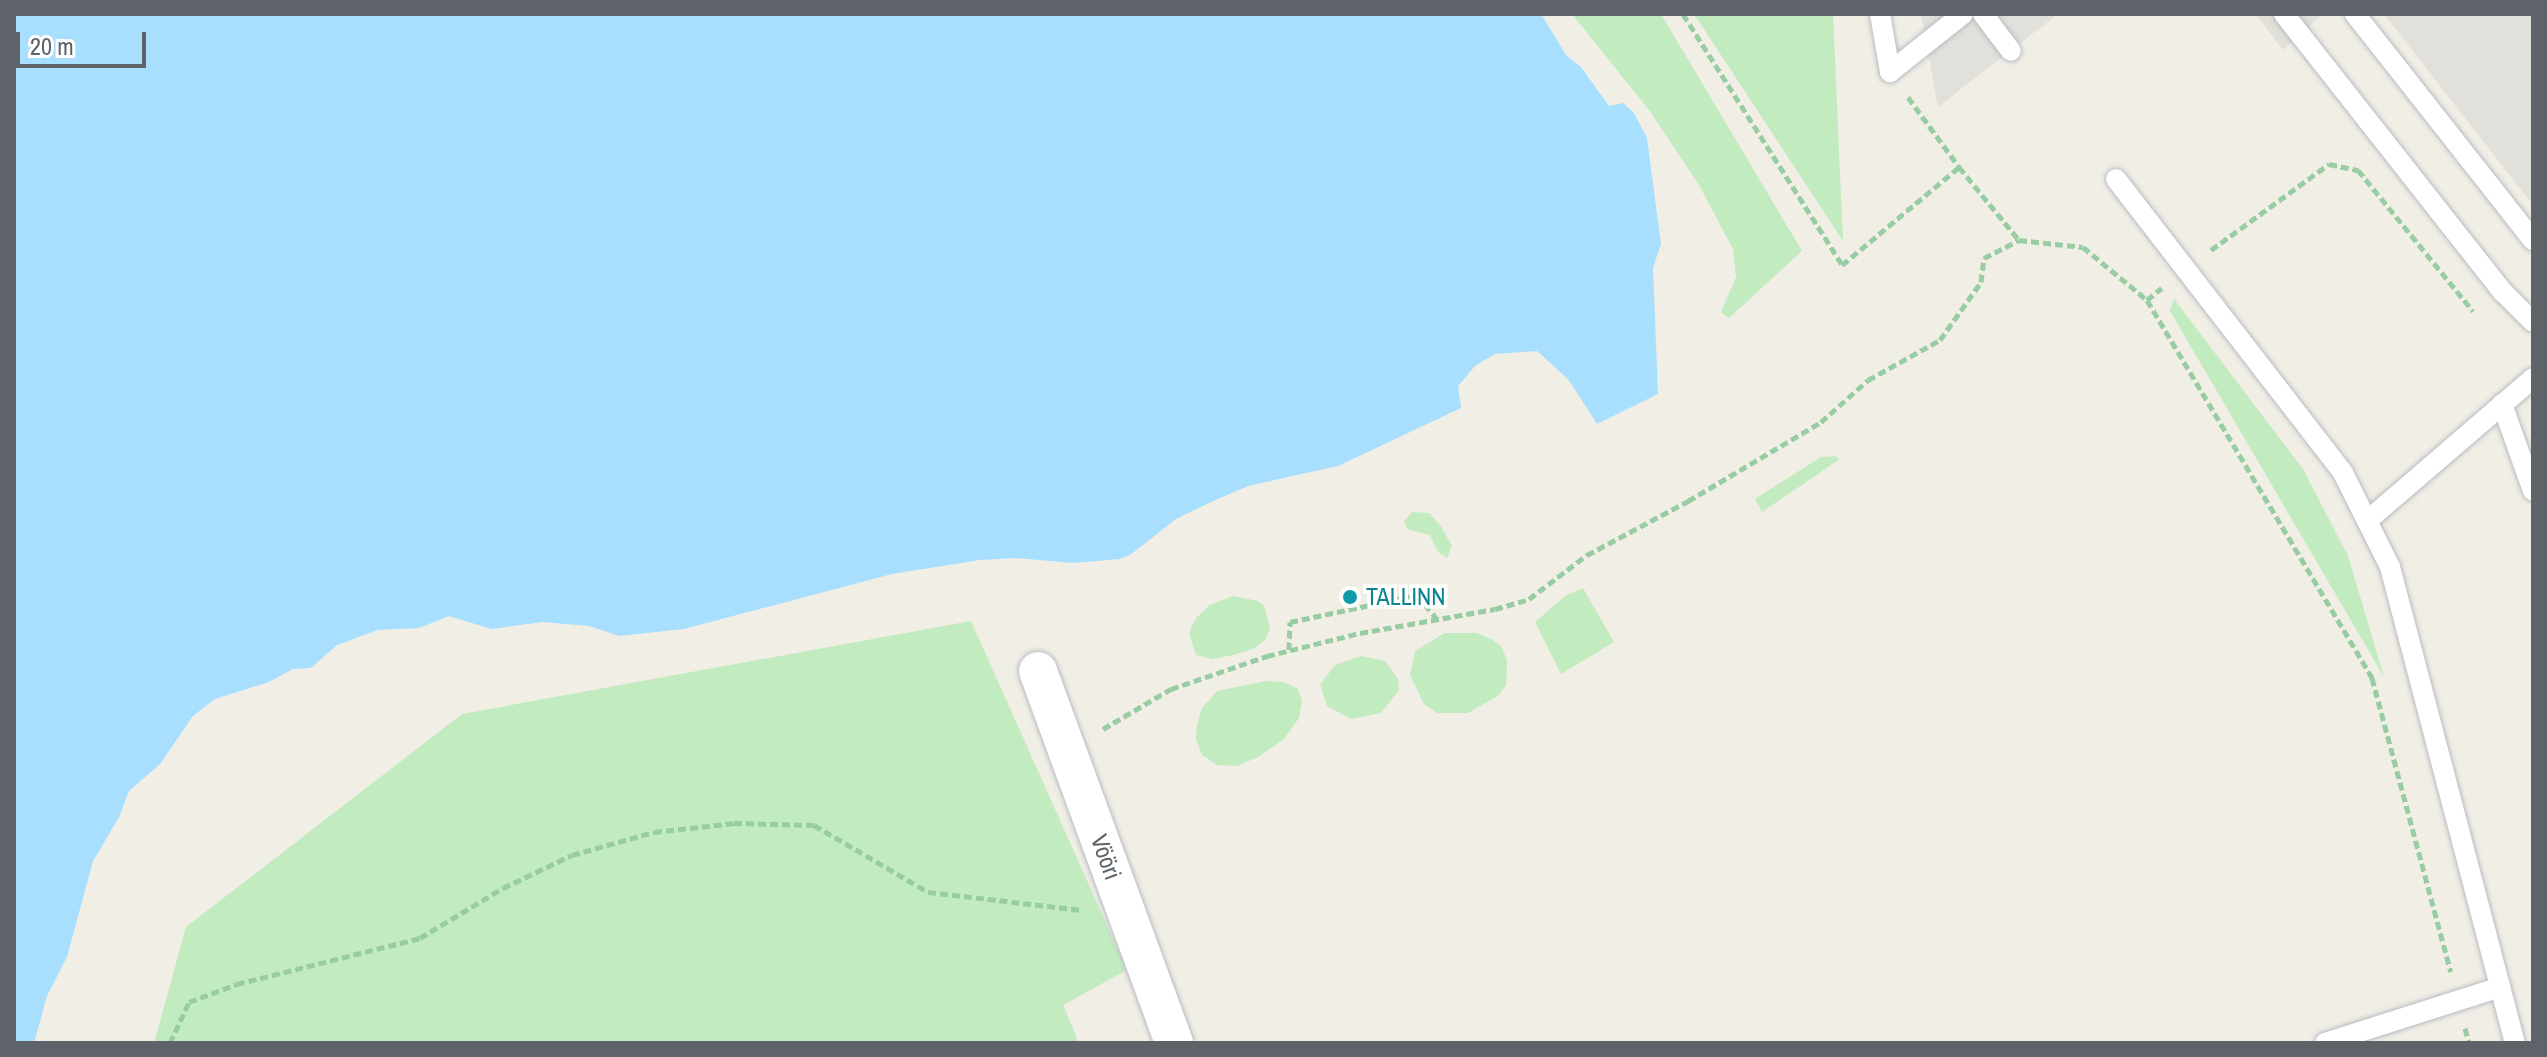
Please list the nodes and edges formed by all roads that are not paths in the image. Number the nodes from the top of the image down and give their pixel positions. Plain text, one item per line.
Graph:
1 (1880, 14) edge
2 (1963, 14) edge
3 (1983, 14) edge
4 (2284, 14) edge
5 (2355, 14) edge
6 (2011, 51) dead end
7 (2116, 179) dead end
8 (2533, 240) edge
9 (2533, 322) edge
10 (2533, 378) edge
11 (2502, 404) junction
12 (2533, 491) edge
13 (2367, 521) junction
14 (1038, 671) dead end
15 (2500, 987) junction
16 (1174, 1043) edge
17 (2325, 1043) edge
18 (2515, 1043) edge

1 - 2 lane
3 - 6 lane
4 - 9 lane
5 - 8 lane
7 - 13 lane
10 - 11 lane
11 - 12 lane
11 - 13 lane
13 - 15 lane
14 - 16 street, Vööri
15 - 17 lane
15 - 18 lane

